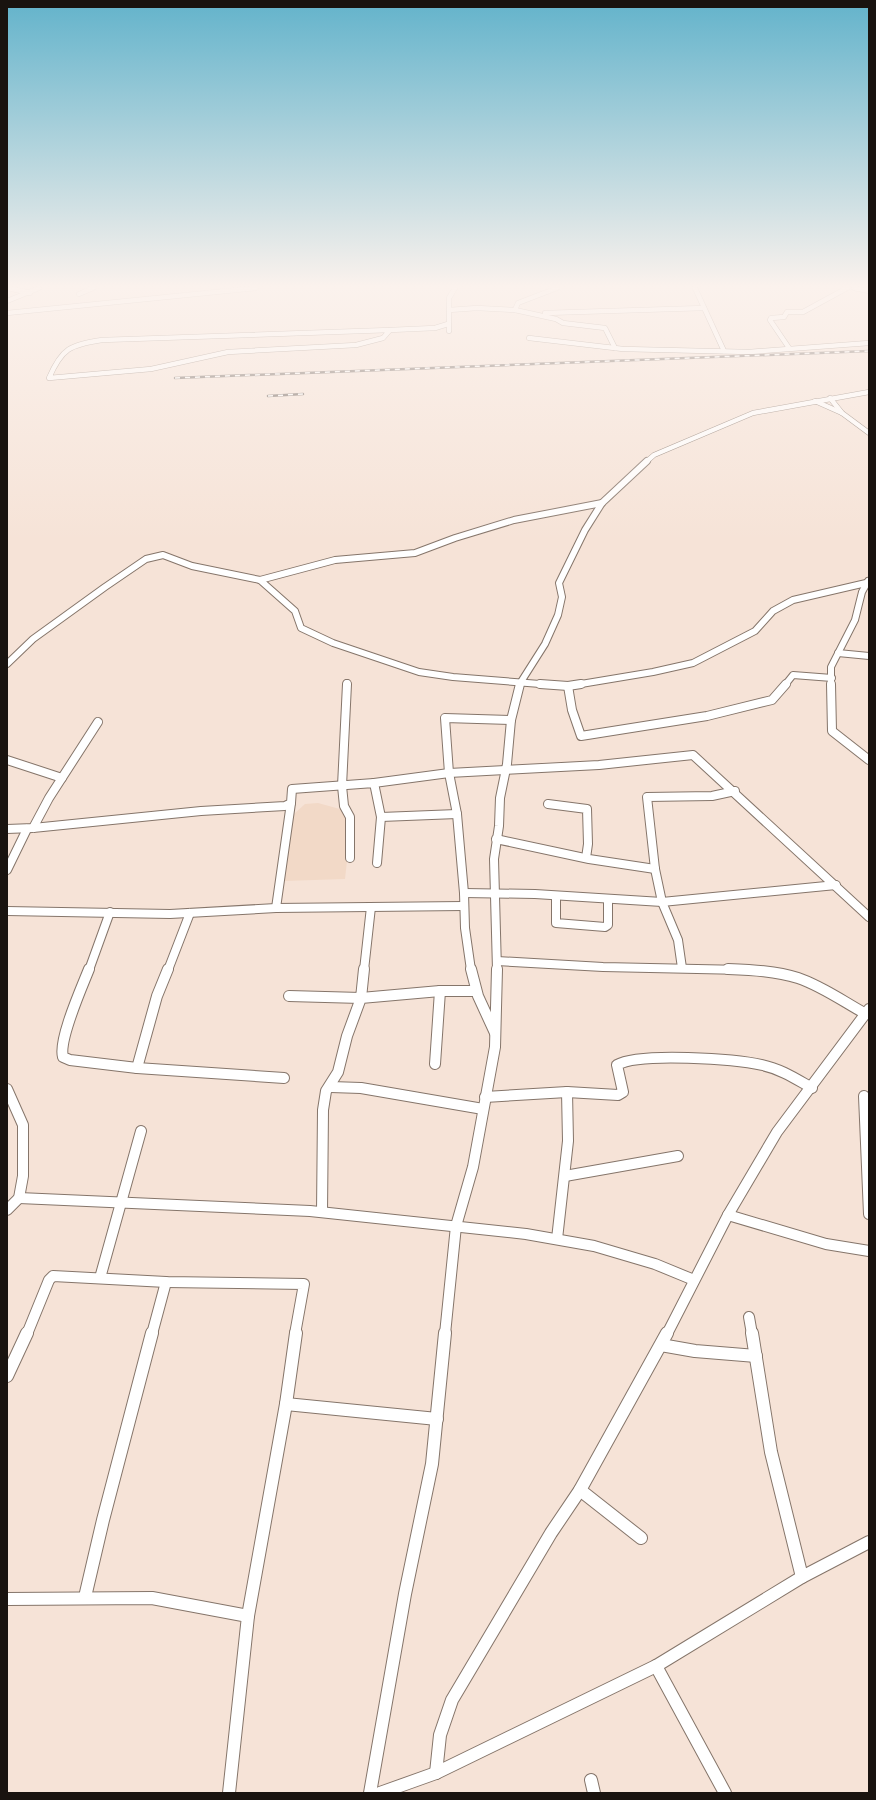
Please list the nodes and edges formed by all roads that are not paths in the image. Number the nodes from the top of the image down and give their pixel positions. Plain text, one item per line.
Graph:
1 (52, 372) edge
2 (117, 372) edge
3 (869, 392) edge
4 (830, 398) junction
5 (815, 401) junction
6 (842, 413) junction
7 (868, 432) edge
8 (602, 503) junction
9 (260, 580) junction
10 (868, 582) edge
11 (838, 653) junction
12 (869, 656) edge
13 (7, 664) edge
14 (832, 678) junction
15 (520, 682) junction
16 (347, 683) dead end
17 (568, 686) junction
18 (511, 720) junction
19 (98, 722) dead end
20 (7, 760) edge
21 (869, 760) edge
22 (505, 771) junction
23 (449, 773) junction
24 (62, 778) junction
25 (374, 782) junction
26 (342, 786) junction
27 (735, 791) junction
28 (290, 803) junction
29 (548, 804) dead end
30 (457, 814) junction
31 (381, 817) junction
32 (7, 829) edge
33 (30, 829) junction
34 (496, 839) junction
35 (350, 858) dead end
36 (586, 858) junction
37 (377, 863) dead end
38 (655, 869) junction
39 (7, 870) edge
40 (836, 885) junction
41 (464, 893) junction
42 (494, 893) junction
43 (556, 896) junction
44 (608, 899) junction
45 (662, 902) junction
46 (463, 906) junction
47 (371, 907) junction
48 (276, 908) junction
49 (7, 911) edge
50 (110, 912) junction
51 (190, 913) junction
52 (869, 917) edge
53 (497, 961) junction
54 (682, 968) junction
55 (440, 991) junction
56 (476, 991) junction
57 (289, 996) dead end
58 (361, 998) junction
59 (867, 1012) edge
60 (496, 1035) junction
61 (435, 1064) dead end
62 (137, 1068) junction
63 (284, 1078) dead end
64 (331, 1087) junction
65 (812, 1088) junction
66 (7, 1090) edge
67 (568, 1092) junction
68 (864, 1096) dead end
69 (485, 1097) junction
70 (483, 1109) junction
71 (141, 1131) dead end
72 (678, 1156) dead end
73 (566, 1176) junction
74 (19, 1198) junction
75 (121, 1201) junction
76 (7, 1210) edge
77 (322, 1212) junction
78 (869, 1214) edge
79 (728, 1215) junction
80 (456, 1226) junction
81 (557, 1239) junction
82 (869, 1251) edge
83 (100, 1278) junction
84 (694, 1280) junction
85 (166, 1282) junction
86 (749, 1317) dead end
87 (661, 1345) junction
88 (756, 1356) junction
89 (11, 1361) edge
90 (7, 1376) edge
91 (286, 1404) junction
92 (437, 1420) junction
93 (580, 1490) junction
94 (641, 1538) dead end
95 (869, 1542) edge
96 (802, 1577) junction
97 (85, 1597) junction
98 (7, 1599) edge
99 (248, 1616) junction
100 (656, 1666) junction
101 (436, 1773) junction
102 (229, 1793) edge
103 (370, 1793) edge
104 (380, 1793) edge
105 (725, 1793) edge

1 - 2 street
3 - 4 street
4 - 5 street
4 - 6 street
5 - 6 street
5 - 8 street
6 - 7 street
8 - 9 street
8 - 15 street
9 - 13 street
9 - 15 street
10 - 11 street
10 - 17 street
11 - 12 street
11 - 14 street
14 - 17 street
14 - 21 street
15 - 17 street
15 - 18 street
16 - 26 street
18 - 22 street
18 - 23 street
19 - 24 street
20 - 24 street
22 - 23 street
22 - 27 street
22 - 34 street
23 - 25 street
23 - 30 street
24 - 33 street
25 - 26 street
25 - 31 street
26 - 28 street
26 - 35 street
27 - 38 street
27 - 40 street
28 - 33 street
28 - 48 street
29 - 36 street
30 - 31 street
30 - 41 street
31 - 37 street
32 - 33 street
33 - 39 street
34 - 36 street
34 - 42 street
36 - 38 street
38 - 45 street
40 - 45 street
40 - 52 street
41 - 42 street
41 - 46 street
42 - 43 street
42 - 53 street
43 - 44 street
43 - 44 street
44 - 45 street
45 - 54 street
46 - 47 street
46 - 56 street
47 - 48 street
47 - 58 street
48 - 51 street
49 - 50 street
50 - 51 street
50 - 62 street
51 - 62 street
53 - 54 street
53 - 60 street
54 - 59 street
55 - 56 street
55 - 58 street
55 - 61 street
56 - 60 street
57 - 58 street
58 - 64 street
59 - 65 street
60 - 69 street
62 - 63 street
64 - 70 street
64 - 77 street
65 - 67 street
65 - 79 street
66 - 74 street
67 - 69 street
67 - 73 street
68 - 78 street
69 - 70 street
70 - 80 street
71 - 75 street
72 - 73 street
73 - 81 street
74 - 75 street
74 - 76 street
75 - 77 street
75 - 83 street
77 - 80 street
79 - 82 street
79 - 84 street
80 - 81 street
80 - 92 street
81 - 84 street
83 - 85 street
83 - 89 street
84 - 87 street
85 - 91 street
85 - 97 street
86 - 88 street
87 - 88 street
87 - 93 street
88 - 96 street
89 - 90 street
91 - 92 street
91 - 99 street
92 - 103 street
93 - 94 street
93 - 101 street
95 - 96 street
96 - 100 street
97 - 98 street
97 - 99 street
99 - 102 street
100 - 101 street
100 - 105 street
101 - 104 street

